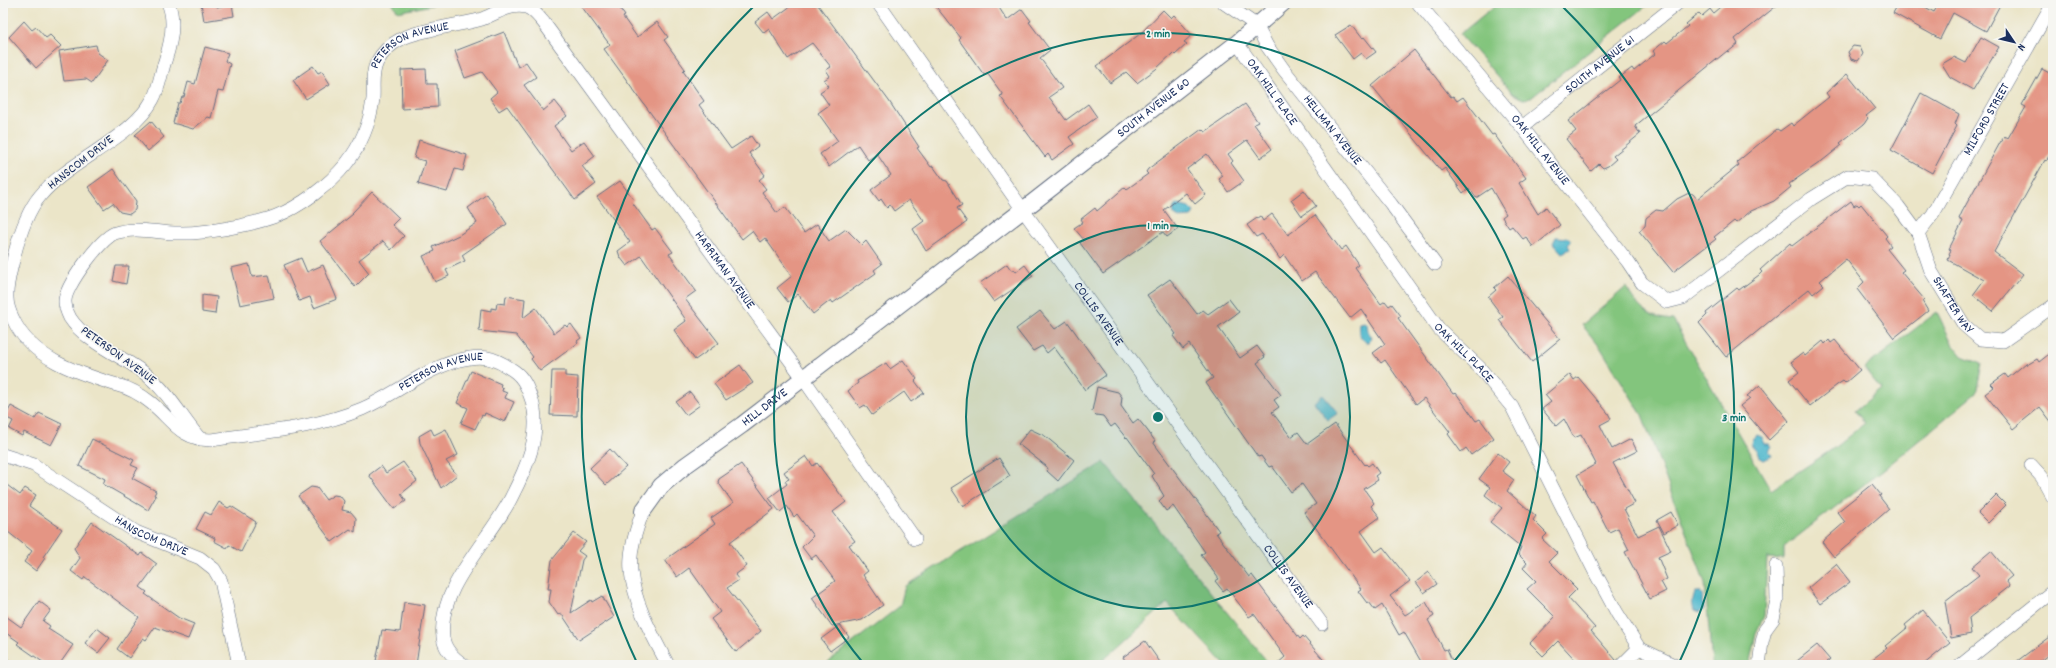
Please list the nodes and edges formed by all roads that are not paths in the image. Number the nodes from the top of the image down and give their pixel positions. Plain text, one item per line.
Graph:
1 (168, 3) edge
2 (878, 3) edge
3 (1224, 3) edge
4 (1283, 3) edge
5 (1418, 3) edge
6 (1678, 3) edge
7 (2053, 3) edge
8 (526, 7) joint
9 (1256, 25) junction
10 (1237, 43) junction
11 (1522, 127) junction
12 (1872, 179) joint
13 (1023, 210) junction
14 (1918, 233) junction
15 (1435, 264) dead end
16 (2053, 306) edge
17 (803, 378) junction
18 (200, 439) junction
19 (3, 455) edge
20 (2031, 465) dead end
21 (2053, 496) edge
22 (643, 511) joint
23 (916, 539) dead end
24 (1776, 566) dead end
25 (2053, 591) edge
26 (1322, 624) dead end
27 (1639, 648) junction
28 (239, 665) edge
29 (464, 665) edge
30 (668, 665) edge
31 (1622, 665) edge
32 (1674, 665) edge
33 (1759, 665) edge
34 (1961, 665) edge

1 - 18 street, HANSCOM DRIVE
2 - 13 street, COLLIS AVENUE
3 - 9 street, HELLMAN AVENUE
4 - 9 street, SOUTH AVENUE 60
5 - 11 street, OAK HILL AVENUE
6 - 11 street, SOUTH AVENUE 61
7 - 14 street, MILFORD STREET
8 - 17 street, HARRIMAN AVENUE
8 - 18 street, PETERSON AVENUE
9 - 10 street, SOUTH AVENUE 60
9 - 15 street, HELLMAN AVENUE
10 - 13 street, SOUTH AVENUE 60
10 - 27 street, OAK HILL PLACE
11 - 12 street, OAK HILL AVENUE
12 - 14 street, SHAFTER WAY
13 - 17 street, HILL DRIVE
13 - 26 street, COLLIS AVENUE
14 - 16 street, SHAFTER WAY
17 - 22 street, HILL DRIVE
17 - 23 street, HARRIMAN AVENUE
18 - 29 street, PETERSON AVENUE
19 - 28 street, HANSCOM DRIVE
20 - 21 street
22 - 30 street, HILL DRIVE
24 - 33 street
25 - 34 street
27 - 31 street
27 - 32 street

